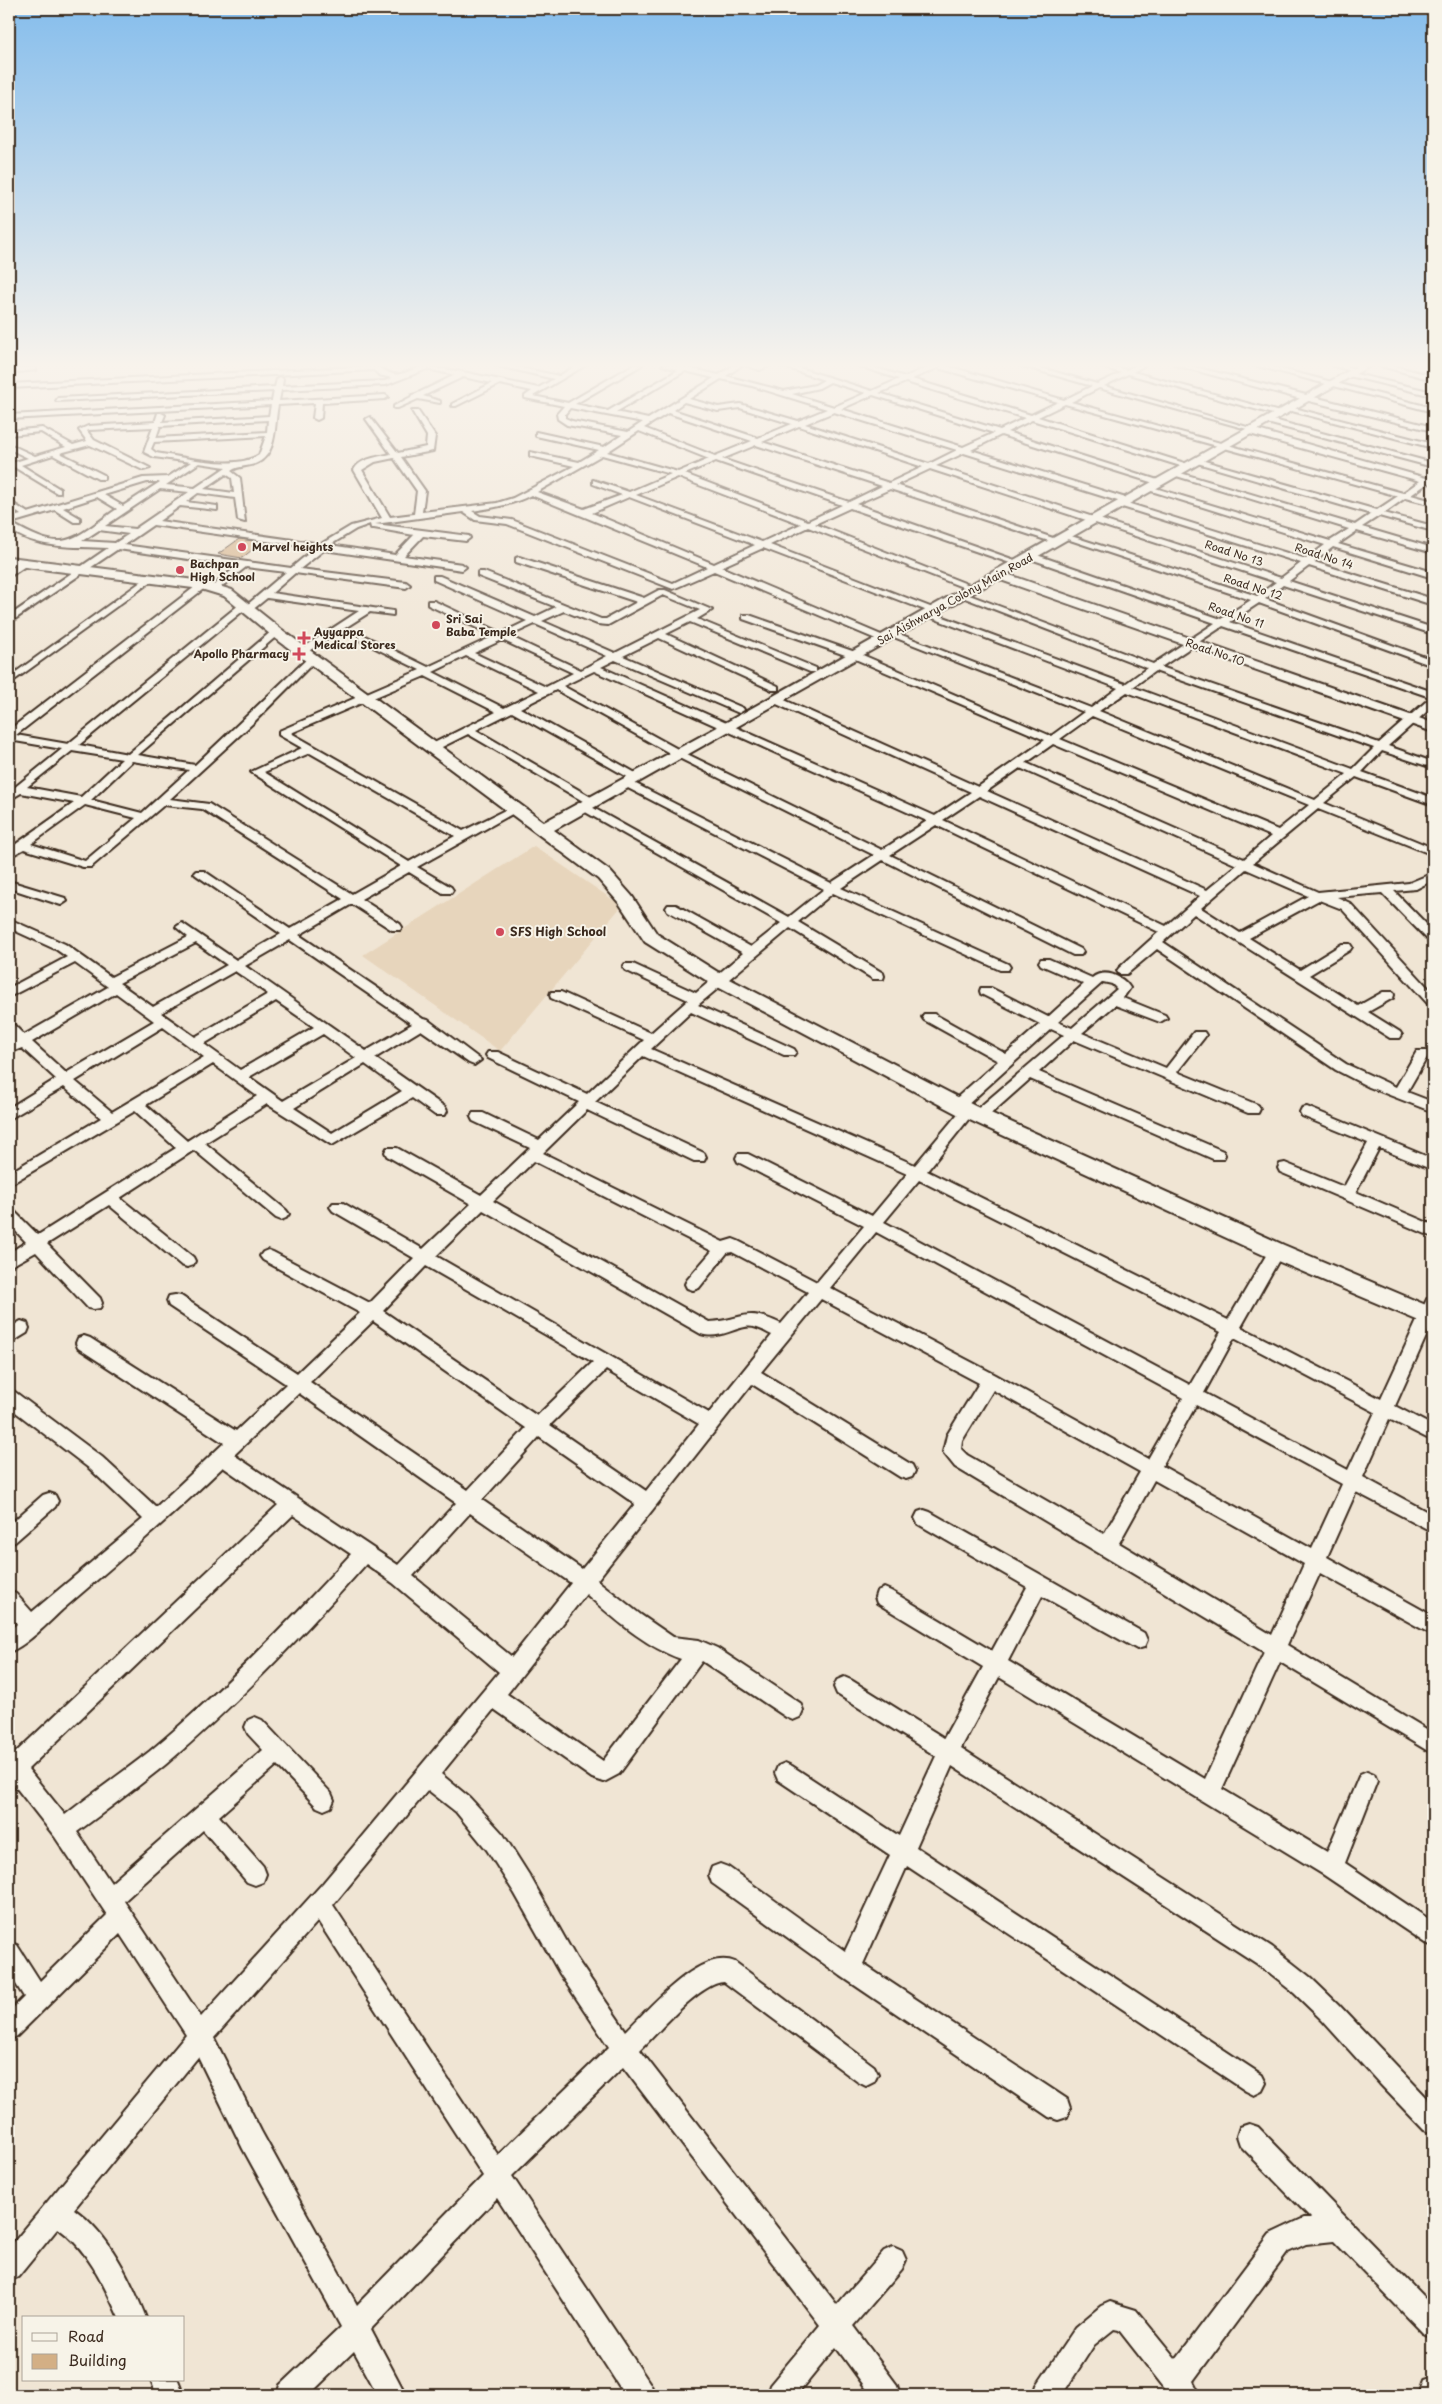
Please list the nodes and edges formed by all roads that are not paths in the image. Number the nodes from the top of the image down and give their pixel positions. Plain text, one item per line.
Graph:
1 (33, 477) edge
2 (171, 477) edge
3 (216, 477) edge
4 (235, 477) edge
5 (362, 477) edge
6 (412, 477) edge
7 (559, 477) edge
8 (670, 477) edge
9 (686, 477) edge
10 (770, 477) edge
11 (867, 477) edge
12 (907, 477) edge
13 (964, 477) edge
14 (1046, 477) edge
15 (1131, 477) edge
16 (1168, 477) edge
17 (1185, 477) edge
18 (1243, 477) edge
19 (1337, 477) edge
20 (168, 479) junction
21 (1431, 479) edge
22 (110, 482) dead end
23 (596, 482) dead end
24 (891, 485) junction
25 (1155, 485) junction
26 (158, 486) junction
27 (120, 487) junction
28 (57, 491) dead end
29 (194, 492) junction
30 (532, 493) junction
31 (98, 494) junction
32 (629, 494) junction
33 (1404, 495) junction
34 (238, 496) junction
35 (1124, 502) junction
36 (9, 503) edge
37 (178, 503) junction
38 (1433, 503) edge
39 (850, 504) junction
40 (56, 507) junction
41 (214, 508) dead end
42 (123, 509) junction
43 (466, 510) junction
44 (583, 512) junction
45 (1378, 514) junction
46 (418, 515) junction
47 (28, 516) junction
48 (77, 520) dead end
49 (242, 520) dead end
50 (387, 520) junction
51 (1094, 520) junction
52 (151, 522) junction
53 (9, 523) edge
54 (360, 524) junction
55 (809, 524) junction
56 (96, 527) junction
57 (1358, 527) junction
58 (1433, 530) edge
59 (135, 532) junction
60 (418, 533) junction
61 (466, 538) dead end
62 (1061, 539) junction
63 (72, 543) junction
64 (764, 544) junction
65 (1332, 544) junction
66 (116, 546) junction
67 (324, 546) junction
68 (1432, 549) edge
69 (398, 557) junction
70 (519, 560) dead end
71 (1025, 560) junction
72 (16, 562) edge
73 (1307, 562) junction
74 (244, 564) junction
75 (462, 567) dead end
76 (714, 569) junction
77 (80, 570) junction
78 (295, 570) junction
79 (9, 574) edge
80 (481, 574) dead end
81 (998, 575) junction
82 (1433, 575) edge
83 (152, 578) junction
84 (438, 578) dead end
85 (1282, 580) junction
86 (406, 585) dead end
87 (209, 586) junction
88 (973, 588) junction
89 (266, 595) junction
90 (961, 595) junction
91 (375, 598) dead end
92 (1258, 600) junction
93 (643, 601) junction
94 (1433, 602) edge
95 (431, 603) dead end
96 (564, 607) junction
97 (245, 608) junction
98 (366, 608) junction
99 (930, 612) junction
100 (390, 613) dead end
101 (746, 617) dead end
102 (690, 619) junction
103 (9, 620) edge
104 (537, 621) junction
105 (1222, 622) junction
106 (1433, 631) edge
107 (276, 632) junction
108 (659, 634) junction
109 (501, 636) junction
110 (887, 637) junction
111 (362, 638) dead end
112 (1189, 643) junction
113 (465, 652) junction
114 (308, 655) junction
115 (854, 655) junction
116 (612, 657) junction
117 (1433, 663) edge
118 (594, 667) junction
119 (1155, 668) junction
120 (813, 670) dead end
121 (426, 671) junction
122 (580, 673) junction
123 (9, 681) edge
124 (1126, 687) junction
125 (549, 688) junction
126 (775, 694) junction
127 (1433, 695) edge
128 (364, 698) junction
129 (1433, 702) edge
130 (507, 709) junction
131 (738, 710) dead end
132 (1092, 712) junction
133 (1411, 720) junction
134 (728, 727) junction
135 (1433, 728) edge
136 (468, 729) junction
137 (9, 736) edge
138 (1053, 739) junction
139 (1382, 746) junction
140 (68, 747) junction
141 (434, 747) junction
142 (310, 749) junction
143 (680, 754) junction
144 (130, 757) junction
145 (1018, 763) junction
146 (1433, 765) edge
147 (196, 768) junction
148 (1355, 773) junction
149 (632, 781) junction
150 (19, 789) junction
151 (978, 792) junction
152 (9, 797) edge
153 (83, 801) junction
154 (160, 802) junction
155 (1433, 802) edge
156 (588, 804) junction
157 (1317, 805) junction
158 (515, 809) junction
159 (144, 817) junction
160 (935, 820) junction
161 (542, 830) junction
162 (1279, 835) junction
163 (463, 836) junction
164 (14, 850) edge
165 (1433, 852) edge
166 (883, 854) junction
167 (1246, 865) junction
168 (408, 867) junction
169 (200, 873) dead end
170 (1433, 876) edge
171 (9, 884) edge
172 (832, 888) junction
173 (447, 890) dead end
174 (1386, 890) junction
175 (1210, 896) junction
176 (1317, 896) junction
177 (352, 900) junction
178 (61, 901) dead end
179 (672, 908) dead end
180 (1194, 909) junction
181 (789, 922) junction
182 (9, 923) edge
183 (182, 927) dead end
184 (396, 927) dead end
185 (1167, 931) junction
186 (292, 934) junction
187 (197, 937) junction
188 (1240, 938) junction
189 (1433, 938) edge
190 (1156, 943) junction
191 (1346, 947) dead end
192 (1077, 952) dead end
193 (752, 953) junction
194 (75, 958) junction
195 (1045, 962) dead end
196 (236, 965) junction
197 (629, 967) dead end
198 (1004, 967) dead end
199 (1123, 971) dead end
200 (1300, 975) junction
201 (878, 976) dead end
202 (718, 980) junction
203 (1093, 984) junction
204 (113, 985) junction
205 (986, 991) dead end
206 (9, 993) edge
207 (278, 994) junction
208 (556, 995) dead end
209 (1388, 995) dead end
210 (1113, 999) junction
211 (1433, 1001) edge
212 (693, 1003) junction
213 (1358, 1012) junction
214 (152, 1013) junction
215 (929, 1017) dead end
216 (1160, 1018) dead end
217 (164, 1021) junction
218 (1049, 1022) junction
219 (423, 1023) junction
220 (324, 1026) junction
221 (9, 1028) edge
222 (1199, 1034) dead end
223 (1074, 1035) junction
224 (1395, 1035) dead end
225 (653, 1039) junction
226 (24, 1040) junction
227 (195, 1043) junction
228 (9, 1049) edge
229 (641, 1050) junction
230 (789, 1052) dead end
231 (1422, 1054) dead end
232 (493, 1055) dead end
233 (214, 1057) junction
234 (368, 1058) junction
235 (474, 1060) dead end
236 (1008, 1061) junction
237 (1029, 1074) junction
238 (1168, 1074) junction
239 (240, 1076) junction
240 (65, 1080) junction
241 (975, 1090) junction
242 (413, 1091) junction
243 (1399, 1094) junction
244 (267, 1097) junction
245 (997, 1100) junction
246 (588, 1102) junction
247 (136, 1104) junction
248 (283, 1108) junction
249 (1433, 1108) edge
250 (1253, 1109) dead end
251 (440, 1111) dead end
252 (968, 1111) junction
253 (1307, 1112) dead end
254 (9, 1114) edge
255 (478, 1117) dead end
256 (111, 1119) junction
257 (1376, 1141) junction
258 (190, 1145) junction
259 (537, 1150) junction
260 (392, 1152) dead end
261 (1218, 1155) dead end
262 (699, 1157) dead end
263 (743, 1158) dead end
264 (1433, 1165) edge
265 (1285, 1168) dead end
266 (918, 1173) junction
267 (9, 1180) edge
268 (1347, 1194) junction
269 (109, 1197) junction
270 (482, 1203) junction
271 (338, 1207) dead end
272 (281, 1214) dead end
273 (9, 1215) edge
274 (874, 1224) junction
275 (1433, 1231) edge
276 (37, 1243) junction
277 (722, 1249) junction
278 (1276, 1252) junction
279 (268, 1256) dead end
280 (425, 1257) junction
281 (9, 1261) edge
282 (187, 1261) dead end
283 (693, 1284) dead end
284 (821, 1289) junction
285 (175, 1301) dead end
286 (94, 1303) dead end
287 (372, 1312) junction
288 (1432, 1312) edge
289 (1231, 1329) junction
290 (784, 1333) junction
291 (84, 1343) dead end
292 (604, 1362) junction
293 (752, 1375) junction
294 (990, 1380) junction
295 (297, 1382) junction
296 (9, 1396) edge
297 (1194, 1396) junction
298 (1385, 1409) junction
299 (712, 1422) junction
300 (539, 1425) junction
301 (1433, 1434) edge
302 (236, 1441) junction
303 (221, 1456) junction
304 (1152, 1469) junction
305 (906, 1471) dead end
306 (1352, 1481) junction
307 (50, 1501) dead end
308 (470, 1501) junction
309 (647, 1502) junction
310 (292, 1504) junction
311 (156, 1518) junction
312 (924, 1518) dead end
313 (1433, 1524) edge
314 (9, 1536) edge
315 (1108, 1546) junction
316 (364, 1553) junction
317 (1316, 1562) junction
318 (400, 1577) junction
319 (585, 1582) junction
320 (1039, 1583) junction
321 (884, 1597) dead end
322 (9, 1600) edge
323 (31, 1625) junction
324 (1433, 1626) edge
325 (1136, 1640) dead end
326 (9, 1643) edge
327 (699, 1650) junction
328 (1276, 1650) junction
329 (997, 1663) junction
330 (513, 1671) junction
331 (844, 1687) dead end
332 (492, 1696) junction
333 (792, 1710) dead end
334 (254, 1727) dead end
335 (1433, 1744) edge
336 (278, 1750) junction
337 (948, 1752) junction
338 (10, 1768) edge
339 (785, 1773) dead end
340 (426, 1776) junction
341 (1367, 1781) dead end
342 (1210, 1792) junction
343 (324, 1800) dead end
344 (205, 1816) junction
345 (63, 1829) junction
346 (904, 1850) junction
347 (1332, 1867) junction
348 (255, 1874) dead end
349 (720, 1875) dead end
350 (320, 1904) junction
351 (115, 1909) junction
352 (1433, 1935) edge
353 (9, 1953) edge
354 (849, 1968) junction
355 (39, 1999) junction
356 (9, 2028) edge
357 (200, 2036) junction
358 (625, 2050) junction
359 (866, 2074) dead end
360 (1254, 2083) dead end
361 (1058, 2108) dead end
362 (1433, 2121) edge
363 (1249, 2136) dead end
364 (498, 2176) junction
365 (56, 2212) junction
366 (1338, 2228) junction
367 (893, 2260) dead end
368 (9, 2268) edge
369 (132, 2316) edge
370 (836, 2325) junction
371 (1433, 2325) edge
372 (356, 2328) junction
373 (165, 2382) edge
374 (1181, 2388) edge
375 (1433, 2392) edge
376 (171, 2395) edge
377 (290, 2395) edge
378 (393, 2395) edge
379 (641, 2395) edge
380 (780, 2395) edge
381 (887, 2395) edge
382 (1047, 2395) edge
383 (1431, 2395) edge

1 - 28 street
2 - 20 street
3 - 29 street
4 - 34 street
5 - 50 street
6 - 46 street
7 - 30 street
8 - 32 street
9 - 55 street
10 - 39 street, Road No 11
11 - 24 street, Road No 12
12 - 24 street
13 - 51 street, Road No 13
14 - 35 street, Road No 14
15 - 25 street
16 - 25 street, Sai Aishwarya Colony Main Road
17 - 57 street
18 - 45 street
19 - 33 street
20 - 26 street
20 - 27 street
21 - 33 street
22 - 27 street
23 - 32 street
24 - 39 street
24 - 62 street, Road No 12
25 - 35 street, Sai Aishwarya Colony Main Road
25 - 65 street
26 - 29 street
26 - 42 street
27 - 31 street
29 - 34 street
29 - 37 street
30 - 43 street
30 - 44 street
31 - 40 street
31 - 42 street
32 - 44 street
32 - 64 street
33 - 38 street
33 - 45 street
34 - 49 street
35 - 51 street, Sai Aishwarya Colony Main Road
35 - 73 street, Road No 14
36 - 47 street
37 - 41 street
37 - 52 street
39 - 55 street
39 - 71 street, Road No 11
40 - 47 street
40 - 48 street
42 - 56 street
43 - 46 street
43 - 76 street
44 - 76 street
45 - 57 street
45 - 58 street
46 - 50 street
47 - 53 street
50 - 54 street
51 - 62 street, Sai Aishwarya Colony Main Road
51 - 85 street, Road No 13
52 - 59 street
52 - 67 street
53 - 63 street
54 - 60 street
54 - 67 street
55 - 64 street
55 - 88 street
56 - 59 street
56 - 63 street
57 - 65 street
57 - 68 street
59 - 66 street
60 - 61 street
60 - 69 street
62 - 71 street, Sai Aishwarya Colony Main Road
62 - 92 street, Road No 12
63 - 66 street
64 - 76 street
64 - 99 street
65 - 73 street
65 - 82 street
66 - 74 street
66 - 77 street
67 - 69 street
67 - 78 street
69 - 75 street
70 - 93 street
71 - 81 street, Sai Aishwarya Colony Main Road
71 - 105 street, Road No 11
72 - 77 street
72 - 79 street
73 - 85 street
73 - 94 street, Road No 14
74 - 78 street
74 - 87 street
76 - 110 street
77 - 83 street
77 - 103 street
78 - 86 street
78 - 89 street
80 - 96 street
81 - 88 street, Sai Aishwarya Colony Main Road
81 - 112 street, Road No 10
83 - 87 street
83 - 123 street
84 - 104 street
85 - 92 street
85 - 106 street, Road No 13
87 - 97 street
87 - 137 street
88 - 90 street, Sai Aishwarya Colony Main Road
89 - 97 street
89 - 98 street
90 - 99 street, Sai Aishwarya Colony Main Road
90 - 119 street
91 - 98 street
92 - 105 street
92 - 117 street, Road No 12
93 - 96 street
93 - 102 street
95 - 109 street
96 - 104 street
97 - 107 street
97 - 140 street
98 - 100 street
98 - 114 street
99 - 110 street, Sai Aishwarya Colony Main Road
99 - 124 street
101 - 115 street
102 - 108 street
102 - 120 street
104 - 109 street
104 - 116 street
105 - 112 street
105 - 127 street, Road No 11
107 - 114 street
107 - 144 street
108 - 116 street
108 - 126 street
109 - 113 street
109 - 122 street
110 - 115 street, Sai Aishwarya Colony Main Road
110 - 132 street
111 - 121 street
112 - 119 street
112 - 133 street, Road No 10
113 - 121 street
113 - 125 street
114 - 128 street
114 - 147 street
115 - 126 street, Sai Aishwarya Colony Main Road
115 - 138 street
116 - 118 street
116 - 131 street
118 - 122 street
118 - 134 street
119 - 124 street
119 - 139 street
121 - 128 street
121 - 130 street
122 - 125 street
124 - 132 street
124 - 148 street
125 - 130 street
125 - 143 street
126 - 134 street, Sai Aishwarya Colony Main Road
126 - 151 street
128 - 141 street
128 - 142 street
129 - 133 street
130 - 136 street
130 - 149 street
132 - 138 street
132 - 157 street
133 - 135 street, Road No 10
133 - 139 street
134 - 143 street, Sai Aishwarya Colony Main Road
134 - 160 street
136 - 141 street
136 - 156 street
137 - 140 street
138 - 145 street
138 - 162 street
139 - 146 street
139 - 148 street
140 - 144 street
140 - 150 street
141 - 158 street
142 - 163 street
142 - 168 street
143 - 149 street, Sai Aishwarya Colony Main Road
143 - 166 street
144 - 147 street
144 - 153 street
145 - 151 street
145 - 167 street
147 - 154 street
148 - 155 street
148 - 157 street
149 - 156 street, Sai Aishwarya Colony Main Road
149 - 172 street
150 - 152 street
150 - 153 street
151 - 160 street
151 - 175 street
153 - 159 street
153 - 164 street
154 - 159 street
154 - 177 street
156 - 161 street, Sai Aishwarya Colony Main Road
156 - 181 street
157 - 162 street
157 - 165 street
158 - 161 street
158 - 163 street
159 - 164 street
160 - 166 street
160 - 185 street
161 - 202 street
162 - 167 street
163 - 168 street
166 - 172 street
166 - 192 street
167 - 175 street
167 - 176 street
168 - 173 street
168 - 177 street
169 - 186 street
170 - 174 street
171 - 178 street
172 - 181 street
172 - 198 street
174 - 176 street
174 - 189 street
175 - 180 street
176 - 188 street
176 - 211 street
177 - 184 street
177 - 186 street
179 - 193 street
180 - 185 street
180 - 188 street
181 - 193 street
181 - 201 street
182 - 194 street
183 - 187 street
185 - 190 street
186 - 196 street
186 - 219 street
187 - 196 street
187 - 204 street
188 - 200 street
190 - 199 street
190 - 243 street
191 - 200 street
193 - 202 street
194 - 204 street
194 - 206 street
195 - 203 street
196 - 207 street
196 - 214 street
197 - 212 street
200 - 213 street
202 - 212 street
202 - 252 street
203 - 210 street
203 - 218 street
204 - 214 street
204 - 226 street
205 - 218 street
207 - 220 street
207 - 227 street
208 - 225 street
209 - 213 street
210 - 216 street
210 - 223 street
212 - 225 street
212 - 230 street
213 - 224 street
214 - 217 street
215 - 236 street
217 - 227 street
217 - 240 street
218 - 223 street
218 - 236 street
219 - 234 street
219 - 235 street
220 - 234 street
220 - 239 street
221 - 226 street
222 - 238 street
223 - 237 street
223 - 238 street
225 - 229 street
226 - 228 street
226 - 240 street
227 - 233 street
229 - 246 street
229 - 266 street
231 - 243 street
232 - 246 street
233 - 239 street
233 - 247 street
234 - 242 street
234 - 248 street
236 - 241 street
237 - 245 street
237 - 261 street
238 - 250 street
239 - 244 street
240 - 254 street
240 - 256 street
241 - 245 street
241 - 252 street
242 - 248 street
242 - 251 street
243 - 249 street
244 - 248 street
244 - 258 street
245 - 252 street
246 - 259 street
246 - 262 street
247 - 256 street
247 - 258 street
252 - 266 street
252 - 278 street
253 - 257 street
255 - 259 street
256 - 267 street
257 - 264 street
257 - 268 street
258 - 269 street
258 - 272 street
259 - 270 street
259 - 277 street
260 - 270 street
263 - 274 street
265 - 268 street
266 - 274 street
266 - 289 street
268 - 275 street
269 - 276 street
269 - 282 street
270 - 280 street
270 - 290 street
271 - 280 street
273 - 276 street
274 - 284 street
274 - 297 street
276 - 281 street
276 - 286 street
277 - 283 street
277 - 284 street
278 - 288 street
278 - 289 street
279 - 287 street
280 - 287 street
280 - 292 street
284 - 290 street
284 - 294 street
285 - 295 street
287 - 295 street
287 - 300 street
288 - 298 street
289 - 297 street
289 - 298 street
290 - 293 street
291 - 302 street
292 - 299 street
292 - 300 street
293 - 299 street
293 - 305 street
294 - 304 street
294 - 315 street
295 - 302 street
295 - 308 street
296 - 311 street
297 - 304 street
297 - 306 street
298 - 301 street
298 - 306 street
299 - 309 street
300 - 308 street
300 - 309 street
302 - 303 street
303 - 310 street
303 - 311 street
304 - 315 street
304 - 317 street
306 - 313 street
306 - 317 street
307 - 314 street
308 - 318 street
308 - 319 street
309 - 319 street
310 - 316 street
310 - 338 street
311 - 323 street
312 - 320 street
315 - 328 street
316 - 318 street
316 - 345 street
317 - 324 street
317 - 328 street
318 - 330 street
319 - 327 street
319 - 330 street
320 - 325 street
320 - 329 street
321 - 329 street
322 - 323 street
323 - 326 street
327 - 332 street
327 - 333 street
328 - 335 street
328 - 342 street
329 - 337 street
329 - 342 street
330 - 332 street
331 - 337 street
332 - 340 street
334 - 336 street
336 - 343 street
336 - 344 street
337 - 346 street
337 - 362 street
338 - 345 street
339 - 346 street
340 - 350 street
340 - 358 street
341 - 347 street
342 - 347 street
344 - 348 street
344 - 351 street
345 - 351 street
346 - 354 street
346 - 360 street
347 - 352 street
349 - 354 street
350 - 357 street
350 - 364 street
351 - 355 street
351 - 357 street
353 - 355 street
354 - 361 street
355 - 356 street
357 - 365 street
357 - 372 street
358 - 359 street
358 - 364 street
358 - 370 street
363 - 366 street
364 - 372 street
364 - 379 street
365 - 368 street
365 - 369 street
366 - 371 street
366 - 374 street
367 - 370 street
370 - 380 street
370 - 381 street
372 - 377 street
372 - 378 street
373 - 376 street
374 - 382 street
375 - 383 street

